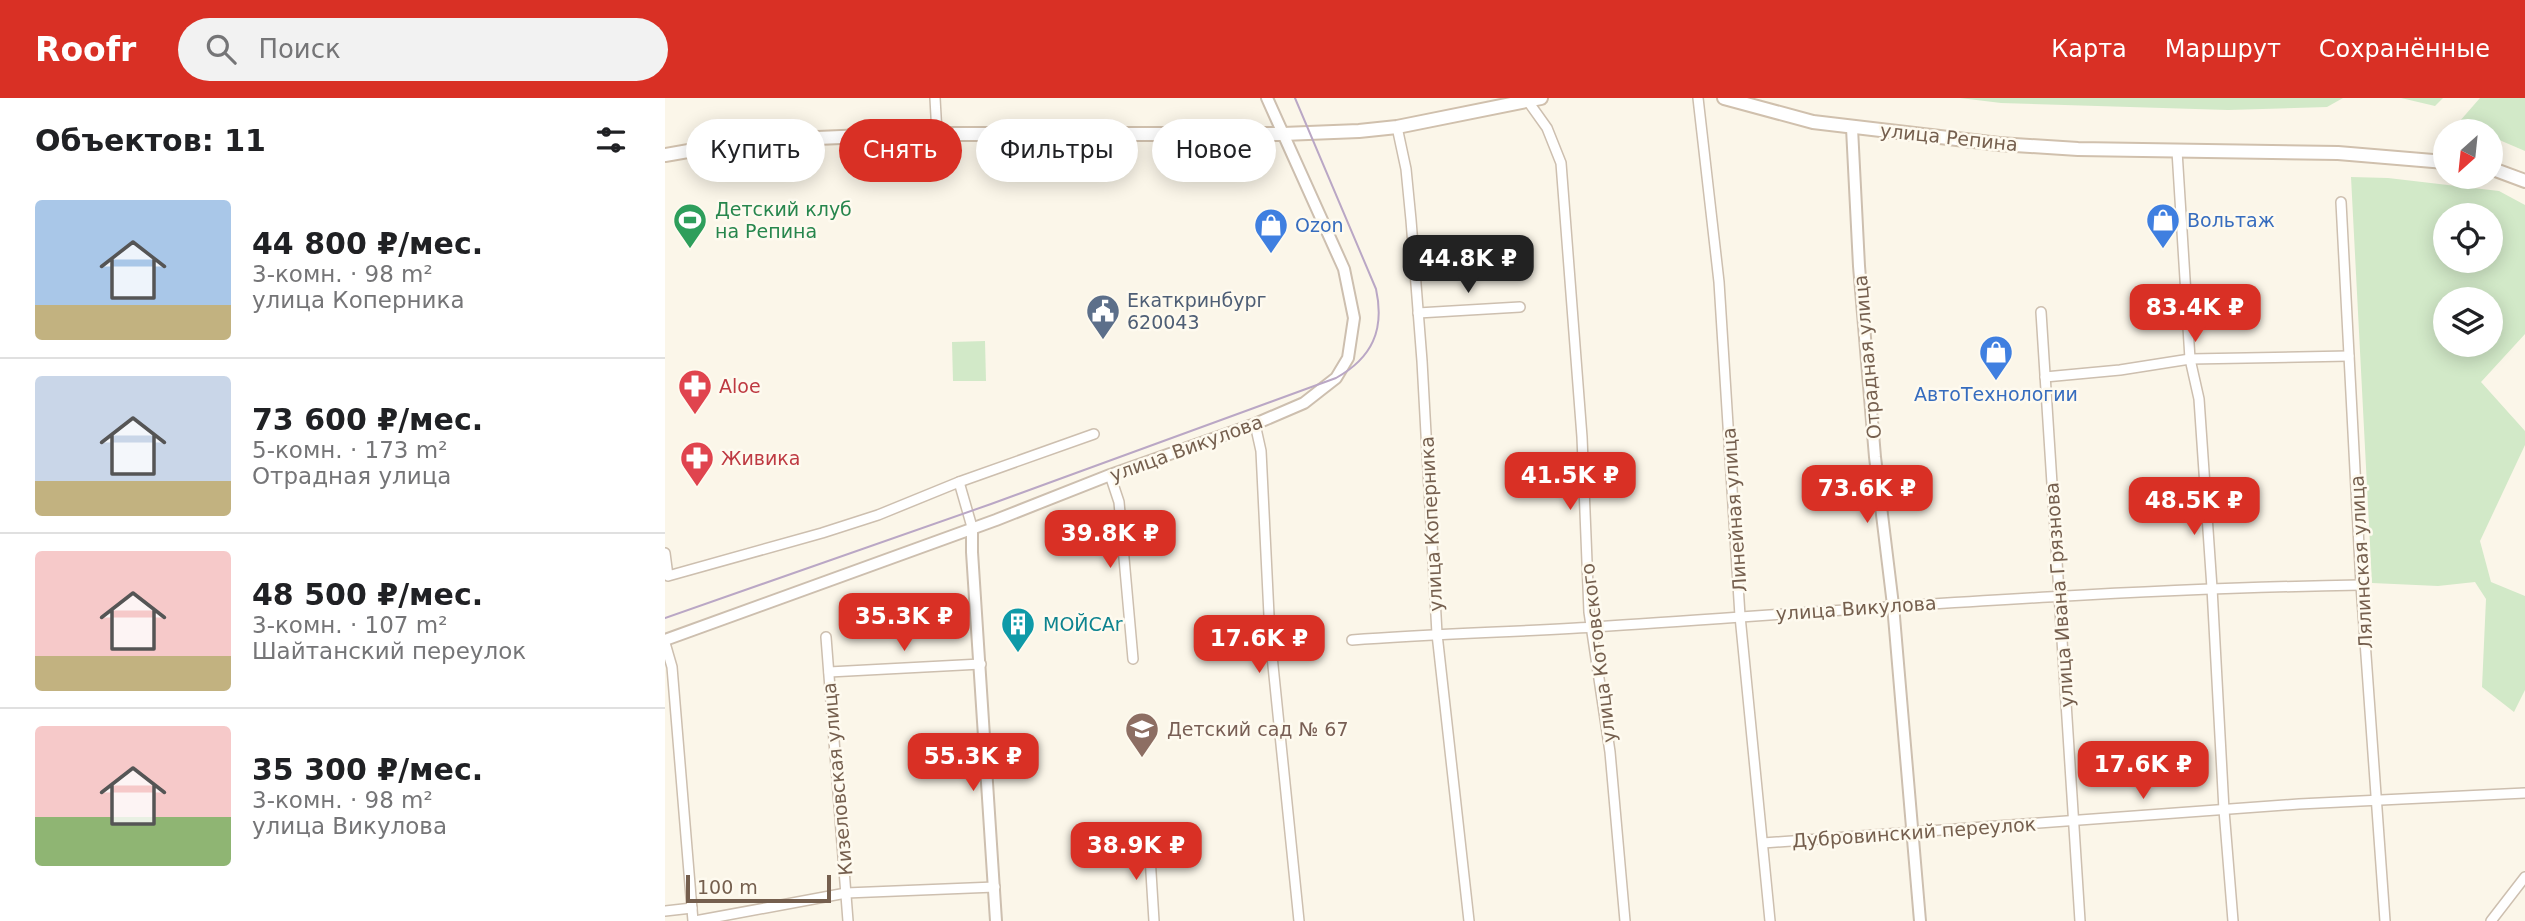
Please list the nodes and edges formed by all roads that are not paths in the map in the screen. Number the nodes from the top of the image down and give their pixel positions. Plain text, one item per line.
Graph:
1 (935, 98) edge
2 (1267, 98) edge
3 (1541, 98) edge
4 (1698, 98) edge
5 (1724, 98) edge
6 (1527, 100) junction
7 (1755, 102) edge
8 (936, 119) edge
9 (1398, 127) junction
10 (1852, 128) junction
11 (962, 134) edge
12 (1283, 134) junction
13 (839, 138) edge
14 (2177, 151) junction
15 (665, 155) edge
16 (2433, 161) edge
17 (2503, 173) edge
18 (2525, 181) edge
19 (2340, 202) dead end
20 (1520, 307) dead end
21 (2041, 312) dead end
22 (1418, 313) junction
23 (2349, 356) junction
24 (2190, 359) junction
25 (2045, 377) junction
26 (1255, 424) junction
27 (1094, 434) dead end
28 (1109, 475) junction
29 (959, 482) junction
30 (972, 527) junction
31 (665, 553) edge
32 (2361, 585) junction
33 (2212, 588) junction
34 (2059, 595) junction
35 (1893, 605) junction
36 (1740, 616) junction
37 (1591, 627) junction
38 (1437, 634) junction
39 (826, 637) dead end
40 (1352, 640) dead end
41 (665, 642) edge
42 (1133, 659) dead end
43 (981, 664) junction
44 (829, 672) junction
45 (2525, 793) edge
46 (2376, 799) junction
47 (2224, 810) junction
48 (2075, 820) junction
49 (1913, 833) junction
50 (1149, 841) dead end
51 (1763, 843) junction
52 (2525, 877) edge
53 (995, 887) junction
54 (846, 893) junction
55 (692, 908) junction
56 (665, 911) edge
57 (694, 921) edge
58 (848, 921) edge
59 (996, 921) edge
60 (1154, 921) edge
61 (1299, 921) edge
62 (1469, 921) edge
63 (1625, 921) edge
64 (1770, 921) edge
65 (1920, 921) edge
66 (2081, 921) edge
67 (2233, 921) edge
68 (2385, 921) edge
69 (2491, 921) edge

1 - 8 street
2 - 12 street, улица Викулова
3 - 6 main road
4 - 36 street, Линейная улица
5 - 7 main road, улица Репина
6 - 9 main road
6 - 37 street, улица Котовского
7 - 10 main road, улица Репина
9 - 12 main road
9 - 22 street, улица Коперника
10 - 14 main road, улица Репина
10 - 35 street, Отрадная улица
11 - 12 main road
12 - 26 street, улица Викулова
13 - 15 main road
14 - 16 main road, улица Репина
14 - 24 street
17 - 18 main road
19 - 23 street, Лялинская улица
20 - 22 street
21 - 25 street, улица Ивана Грязнова
22 - 38 street, улица Коперника
23 - 24 street
23 - 32 street, Лялинская улица
24 - 25 street
24 - 33 street
25 - 34 street, улица Ивана Грязнова
26 - 28 street, улица Викулова
26 - 61 street
27 - 29 street
28 - 30 street, улица Викулова
28 - 42 street
29 - 30 street
29 - 31 street
30 - 41 street, улица Викулова
30 - 43 street
32 - 33 street, улица Викулова
32 - 46 street, Лялинская улица
33 - 34 street, улица Викулова
33 - 47 street
34 - 35 street, улица Викулова
34 - 48 street, улица Ивана Грязнова
35 - 36 street, улица Викулова
35 - 49 street, Отрадная улица
36 - 37 street, улица Викулова
36 - 51 street, Линейная улица
37 - 38 street, улица Викулова
37 - 63 street, улица Котовского
38 - 40 street, улица Викулова
38 - 62 street, улица Коперника
39 - 44 street, Кизеловская улица
41 - 55 street
43 - 44 street
43 - 53 street
44 - 54 street, Кизеловская улица
45 - 46 street, Дубровинский переулок
46 - 47 street, Дубровинский переулок
46 - 68 street, Лялинская улица
47 - 48 street, Дубровинский переулок
47 - 67 street
48 - 49 street, Дубровинский переулок
48 - 66 street, улица Ивана Грязнова
49 - 51 street, Дубровинский переулок
49 - 65 street, Отрадная улица
50 - 60 street
51 - 64 street, Линейная улица
52 - 69 street
53 - 54 street
53 - 59 street
54 - 57 street
54 - 58 street, Кизеловская улица
55 - 56 street
55 - 57 street

